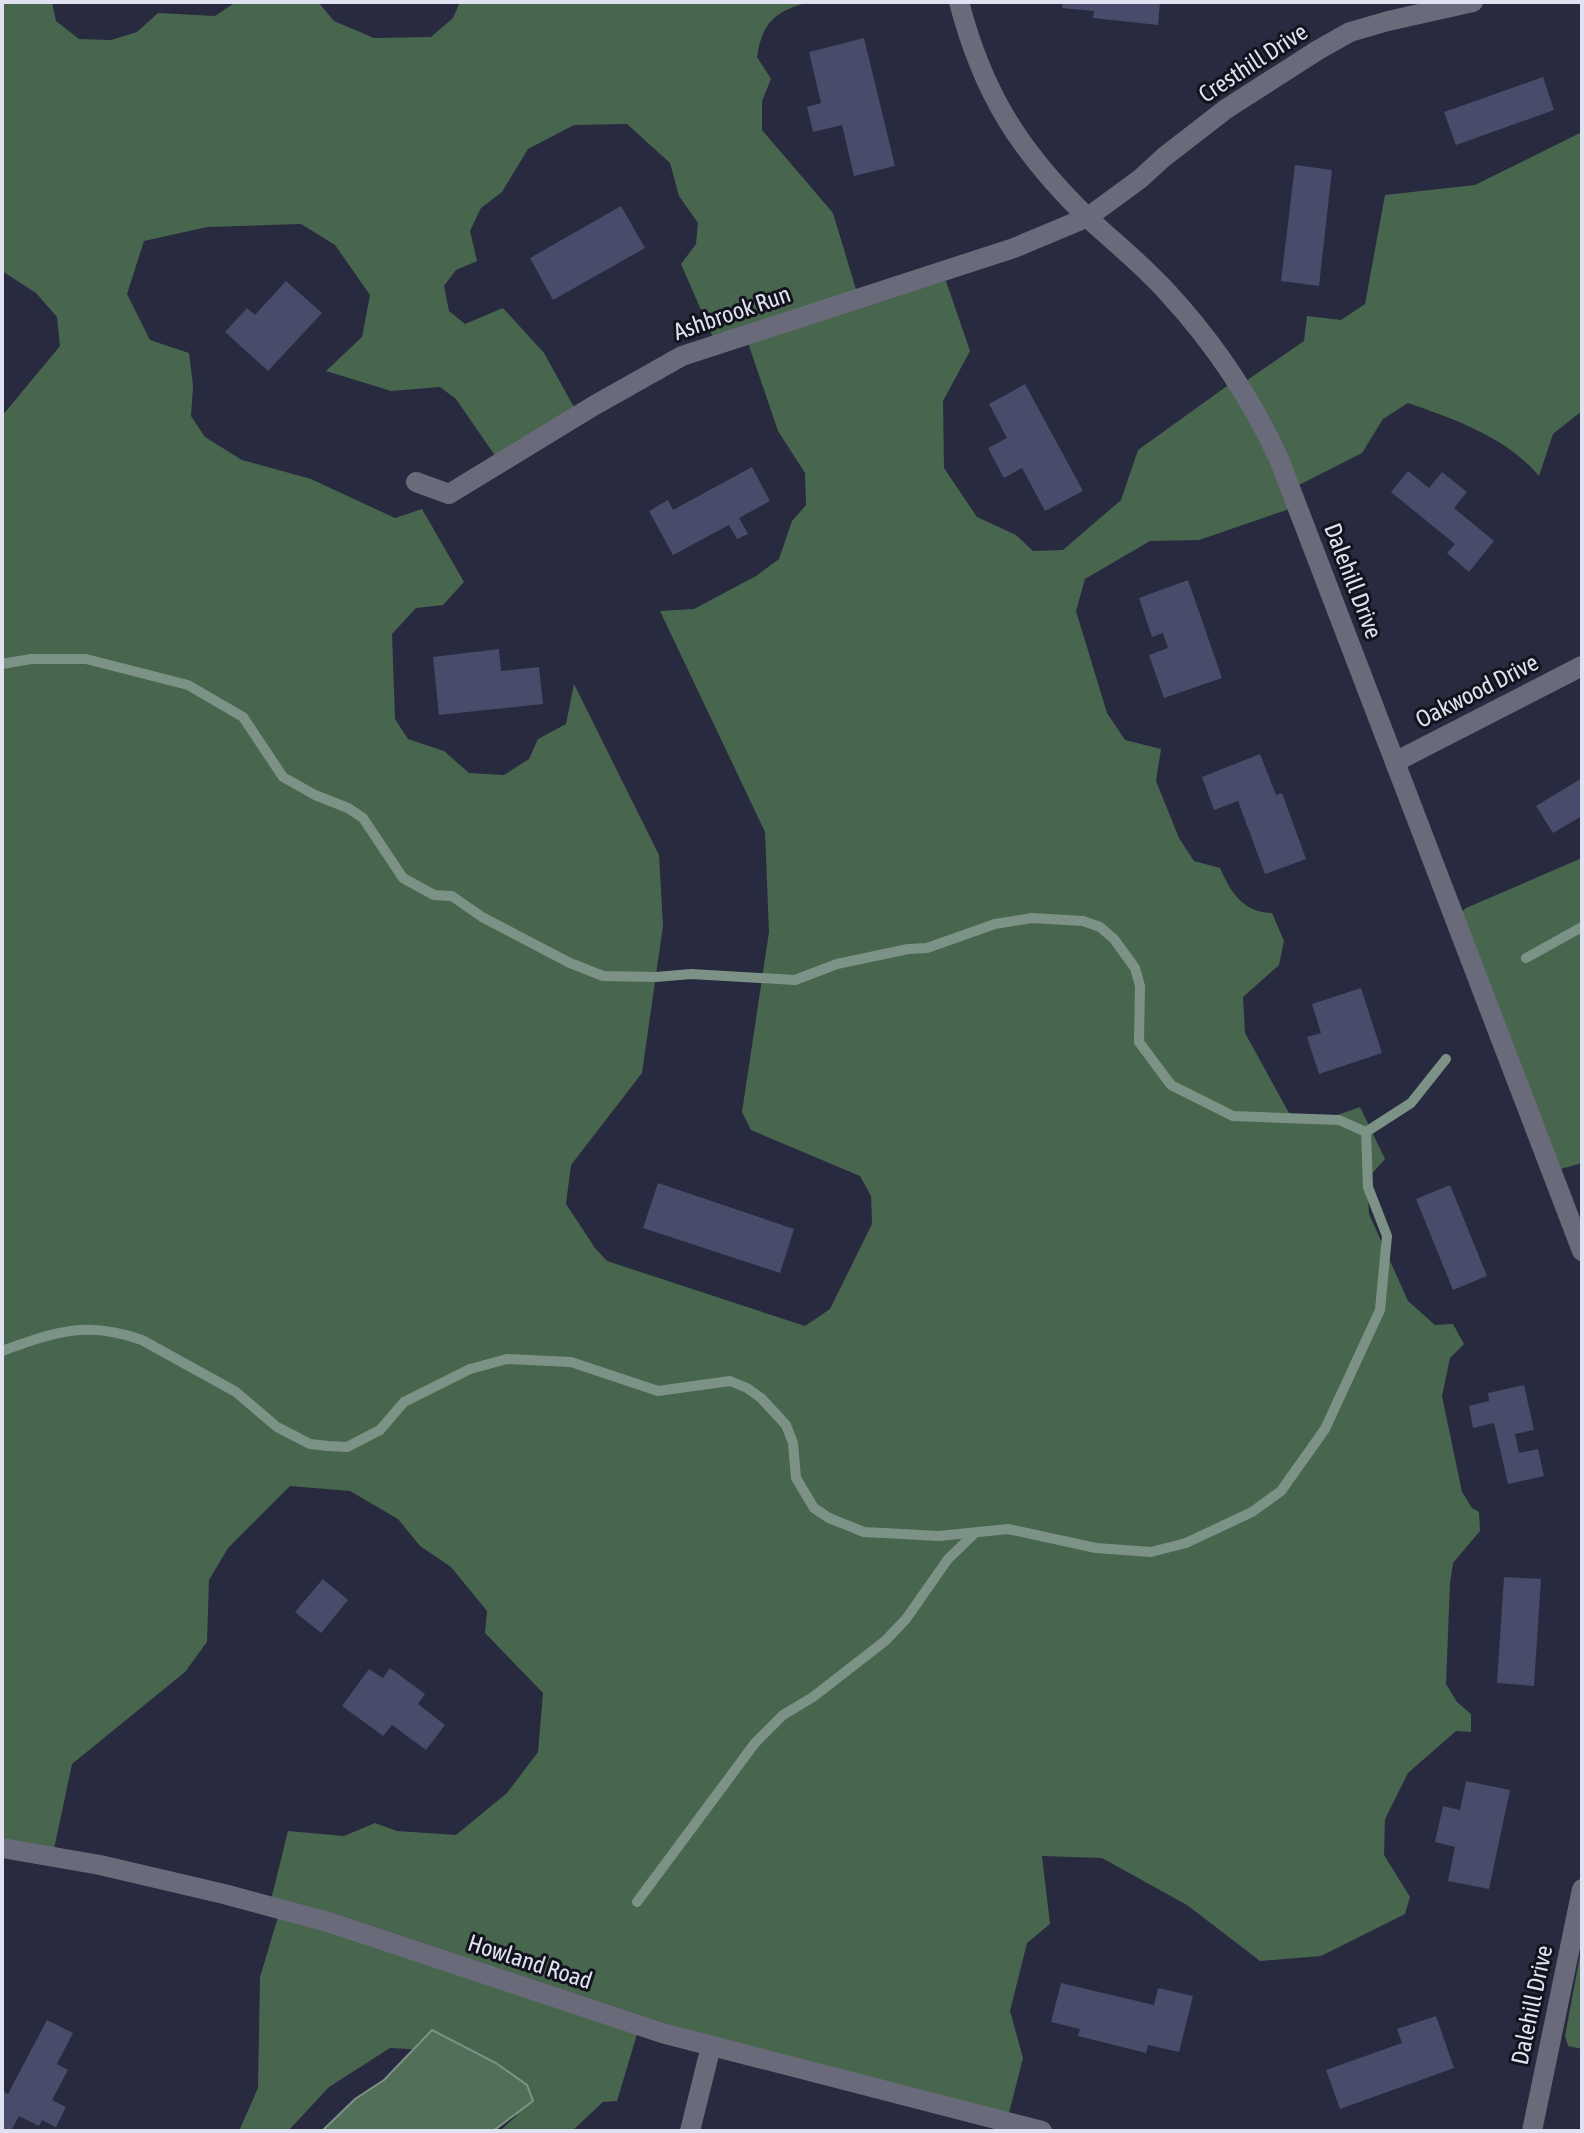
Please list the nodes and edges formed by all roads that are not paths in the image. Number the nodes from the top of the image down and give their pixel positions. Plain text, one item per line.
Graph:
1 (959, 2) edge
2 (1473, 2) edge
3 (1088, 217) junction
4 (416, 482) dead end
5 (1582, 666) edge
6 (1395, 762) junction
7 (1582, 1251) edge
8 (2, 1848) edge
9 (1582, 1889) edge
10 (711, 2046) junction
11 (690, 2131) edge
12 (1042, 2131) edge
13 (1532, 2131) edge

1 - 3 street, Dalehill Drive
2 - 3 street, Cresthill Drive
3 - 4 street, Ashbrook Run
3 - 6 street, Dalehill Drive
5 - 6 street, Oakwood Drive
6 - 7 street, Dalehill Drive
8 - 10 street, Howland Road
9 - 13 street, Dalehill Drive
10 - 11 street
10 - 12 street, Howland Road

